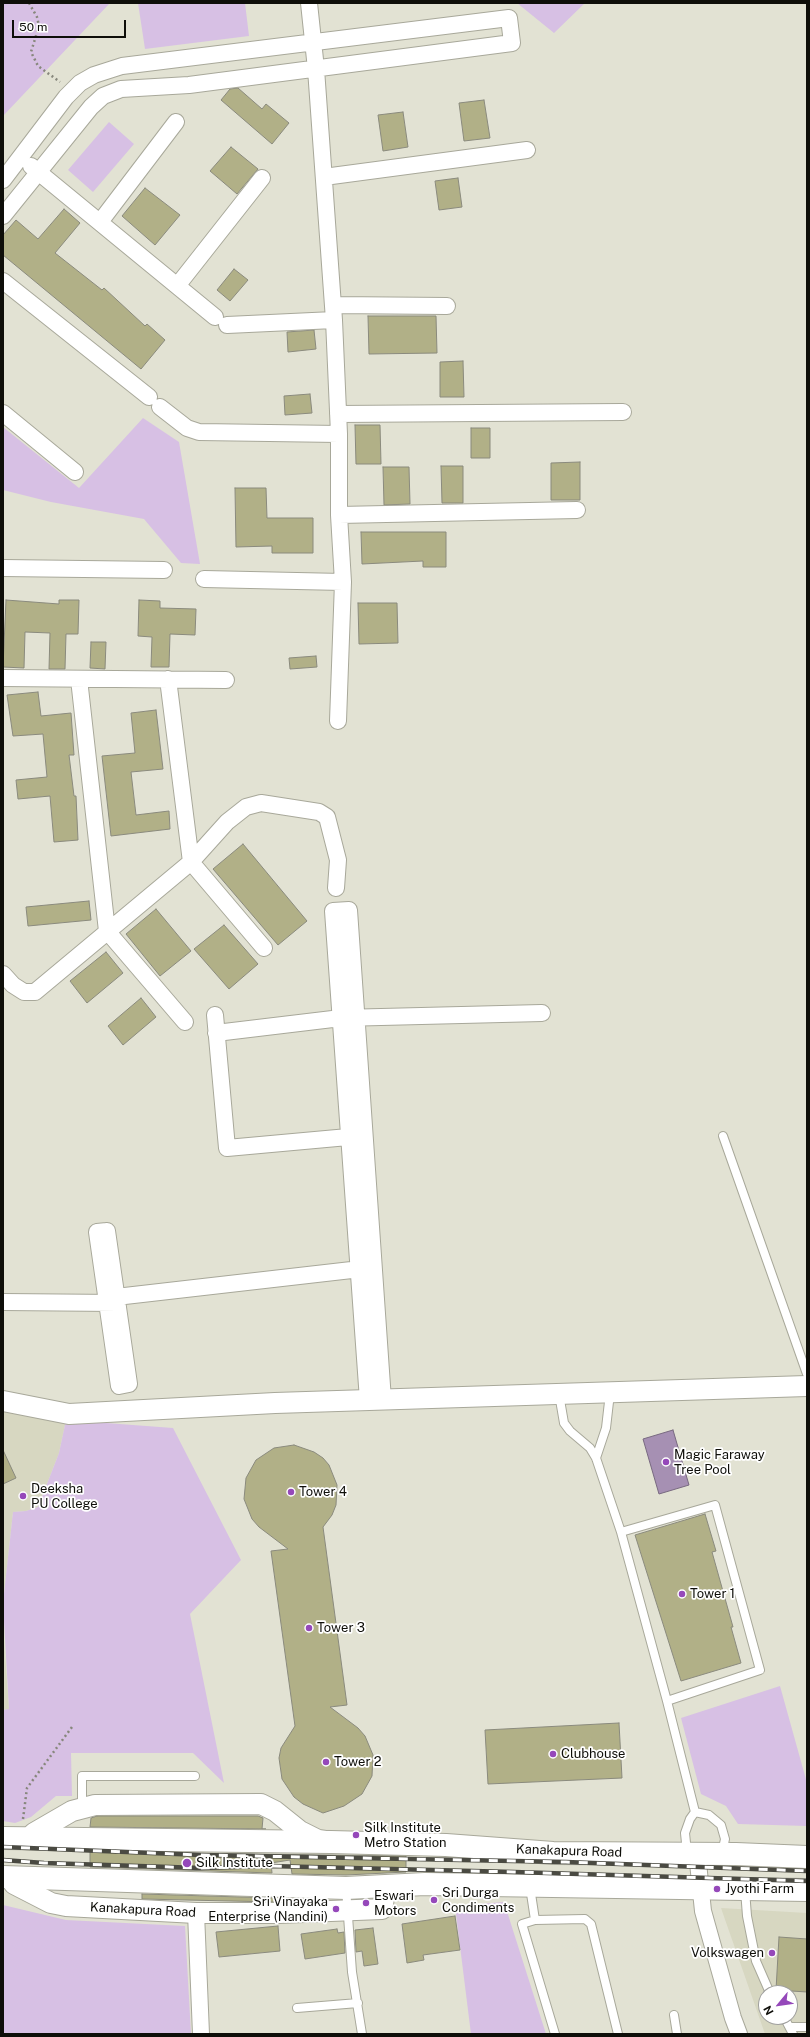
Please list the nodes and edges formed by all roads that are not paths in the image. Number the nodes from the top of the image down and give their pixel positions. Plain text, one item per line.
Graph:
1 (310, 3) edge
2 (314, 42) junction
3 (316, 69) junction
4 (176, 122) dead end
5 (527, 150) dead end
6 (20, 158) junction
7 (38, 172) junction
8 (324, 177) junction
9 (262, 178) dead end
10 (3, 180) edge
11 (3, 216) edge
12 (100, 222) junction
13 (3, 281) edge
14 (177, 286) junction
15 (447, 306) dead end
16 (334, 313) junction
17 (623, 412) dead end
18 (3, 413) edge
19 (338, 414) junction
20 (339, 434) junction
21 (75, 472) dead end
22 (577, 510) dead end
23 (339, 515) junction
24 (3, 568) edge
25 (164, 570) dead end
26 (204, 579) dead end
27 (343, 582) junction
28 (3, 678) edge
29 (168, 678) junction
30 (79, 679) junction
31 (226, 680) dead end
32 (338, 721) dead end
33 (191, 862) junction
34 (336, 888) dead end
35 (107, 931) junction
36 (264, 948) dead end
37 (3, 974) edge
38 (542, 1013) dead end
39 (215, 1015) dead end
40 (349, 1018) junction
41 (185, 1022) dead end
42 (216, 1033) junction
43 (357, 1136) junction
44 (723, 1136) dead end
45 (366, 1269) junction
46 (3, 1302) edge
47 (807, 1374) edge
48 (807, 1386) edge
49 (610, 1393) junction
50 (559, 1394) junction
51 (376, 1400) junction
52 (3, 1401) edge
53 (596, 1458) junction
54 (621, 1532) junction
55 (667, 1701) junction
56 (195, 1776) dead end
57 (82, 1807) junction
58 (695, 1812) junction
59 (31, 1837) junction
60 (3, 1838) edge
61 (331, 1842) junction
62 (692, 1853) junction
63 (722, 1854) junction
64 (807, 1857) edge
65 (6, 1878) edge
66 (530, 1886) junction
67 (386, 1887) junction
68 (346, 1888) junction
69 (700, 1889) junction
70 (745, 1890) junction
71 (807, 1890) edge
72 (348, 1912) junction
73 (196, 1913) junction
74 (535, 1920) junction
75 (766, 1985) edge
76 (358, 2003) junction
77 (297, 2008) dead end
78 (674, 2015) dead end
79 (807, 2026) edge
80 (792, 2031) edge
81 (201, 2034) edge
82 (362, 2034) edge
83 (555, 2034) edge
84 (618, 2034) edge
85 (677, 2034) edge
86 (739, 2034) edge

1 - 2 street
2 - 3 street
2 - 3 street
2 - 6 street
3 - 7 street
3 - 8 street
4 - 12 street
5 - 8 street
6 - 7 street
6 - 10 street
7 - 11 street
7 - 12 street
8 - 16 street
9 - 14 street
12 - 14 street
13 - 20 street
14 - 16 street
15 - 16 street
16 - 19 street
17 - 19 street
18 - 21 street
19 - 20 street
20 - 23 street
22 - 23 street
23 - 27 street
24 - 25 street
26 - 27 street
27 - 32 street
28 - 30 street
29 - 30 street
29 - 31 street
29 - 33 street
30 - 35 street
33 - 34 street
33 - 35 street
33 - 36 street
35 - 37 street
35 - 41 street
38 - 40 street
39 - 42 street
40 - 40 street
40 - 42 street
40 - 43 street
42 - 43 street
43 - 45 street
44 - 47 lane
45 - 46 street
45 - 51 street
48 - 49 street
49 - 50 street
49 - 53 lane
50 - 51 street
50 - 53 lane
51 - 52 street
53 - 54 lane
54 - 55 lane
54 - 55 lane
55 - 58 lane
56 - 57 lane
57 - 59 street, Kanakapura Road
57 - 61 street, Kanakapura Road
58 - 62 lane
58 - 63 lane
59 - 60 highway, Kanakapura Road
59 - 61 highway, Kanakapura Road
61 - 62 highway, Kanakapura Road
62 - 63 highway, Kanakapura Road
62 - 69 street
63 - 64 highway, Kanakapura Road
65 - 68 highway, Kanakapura Road
65 - 73 street, Kanakapura Road
66 - 67 highway, Kanakapura Road
66 - 69 highway, Kanakapura Road
66 - 74 lane
67 - 68 highway, Kanakapura Road
67 - 72 street, Kanakapura Road
68 - 72 lane
69 - 70 highway, Kanakapura Road
69 - 86 street
70 - 71 highway, Kanakapura Road
70 - 75 lane
72 - 73 street, Kanakapura Road
72 - 76 lane
73 - 81 street
74 - 83 lane
74 - 84 lane
76 - 77 lane
76 - 82 lane
78 - 85 lane
79 - 80 lane

